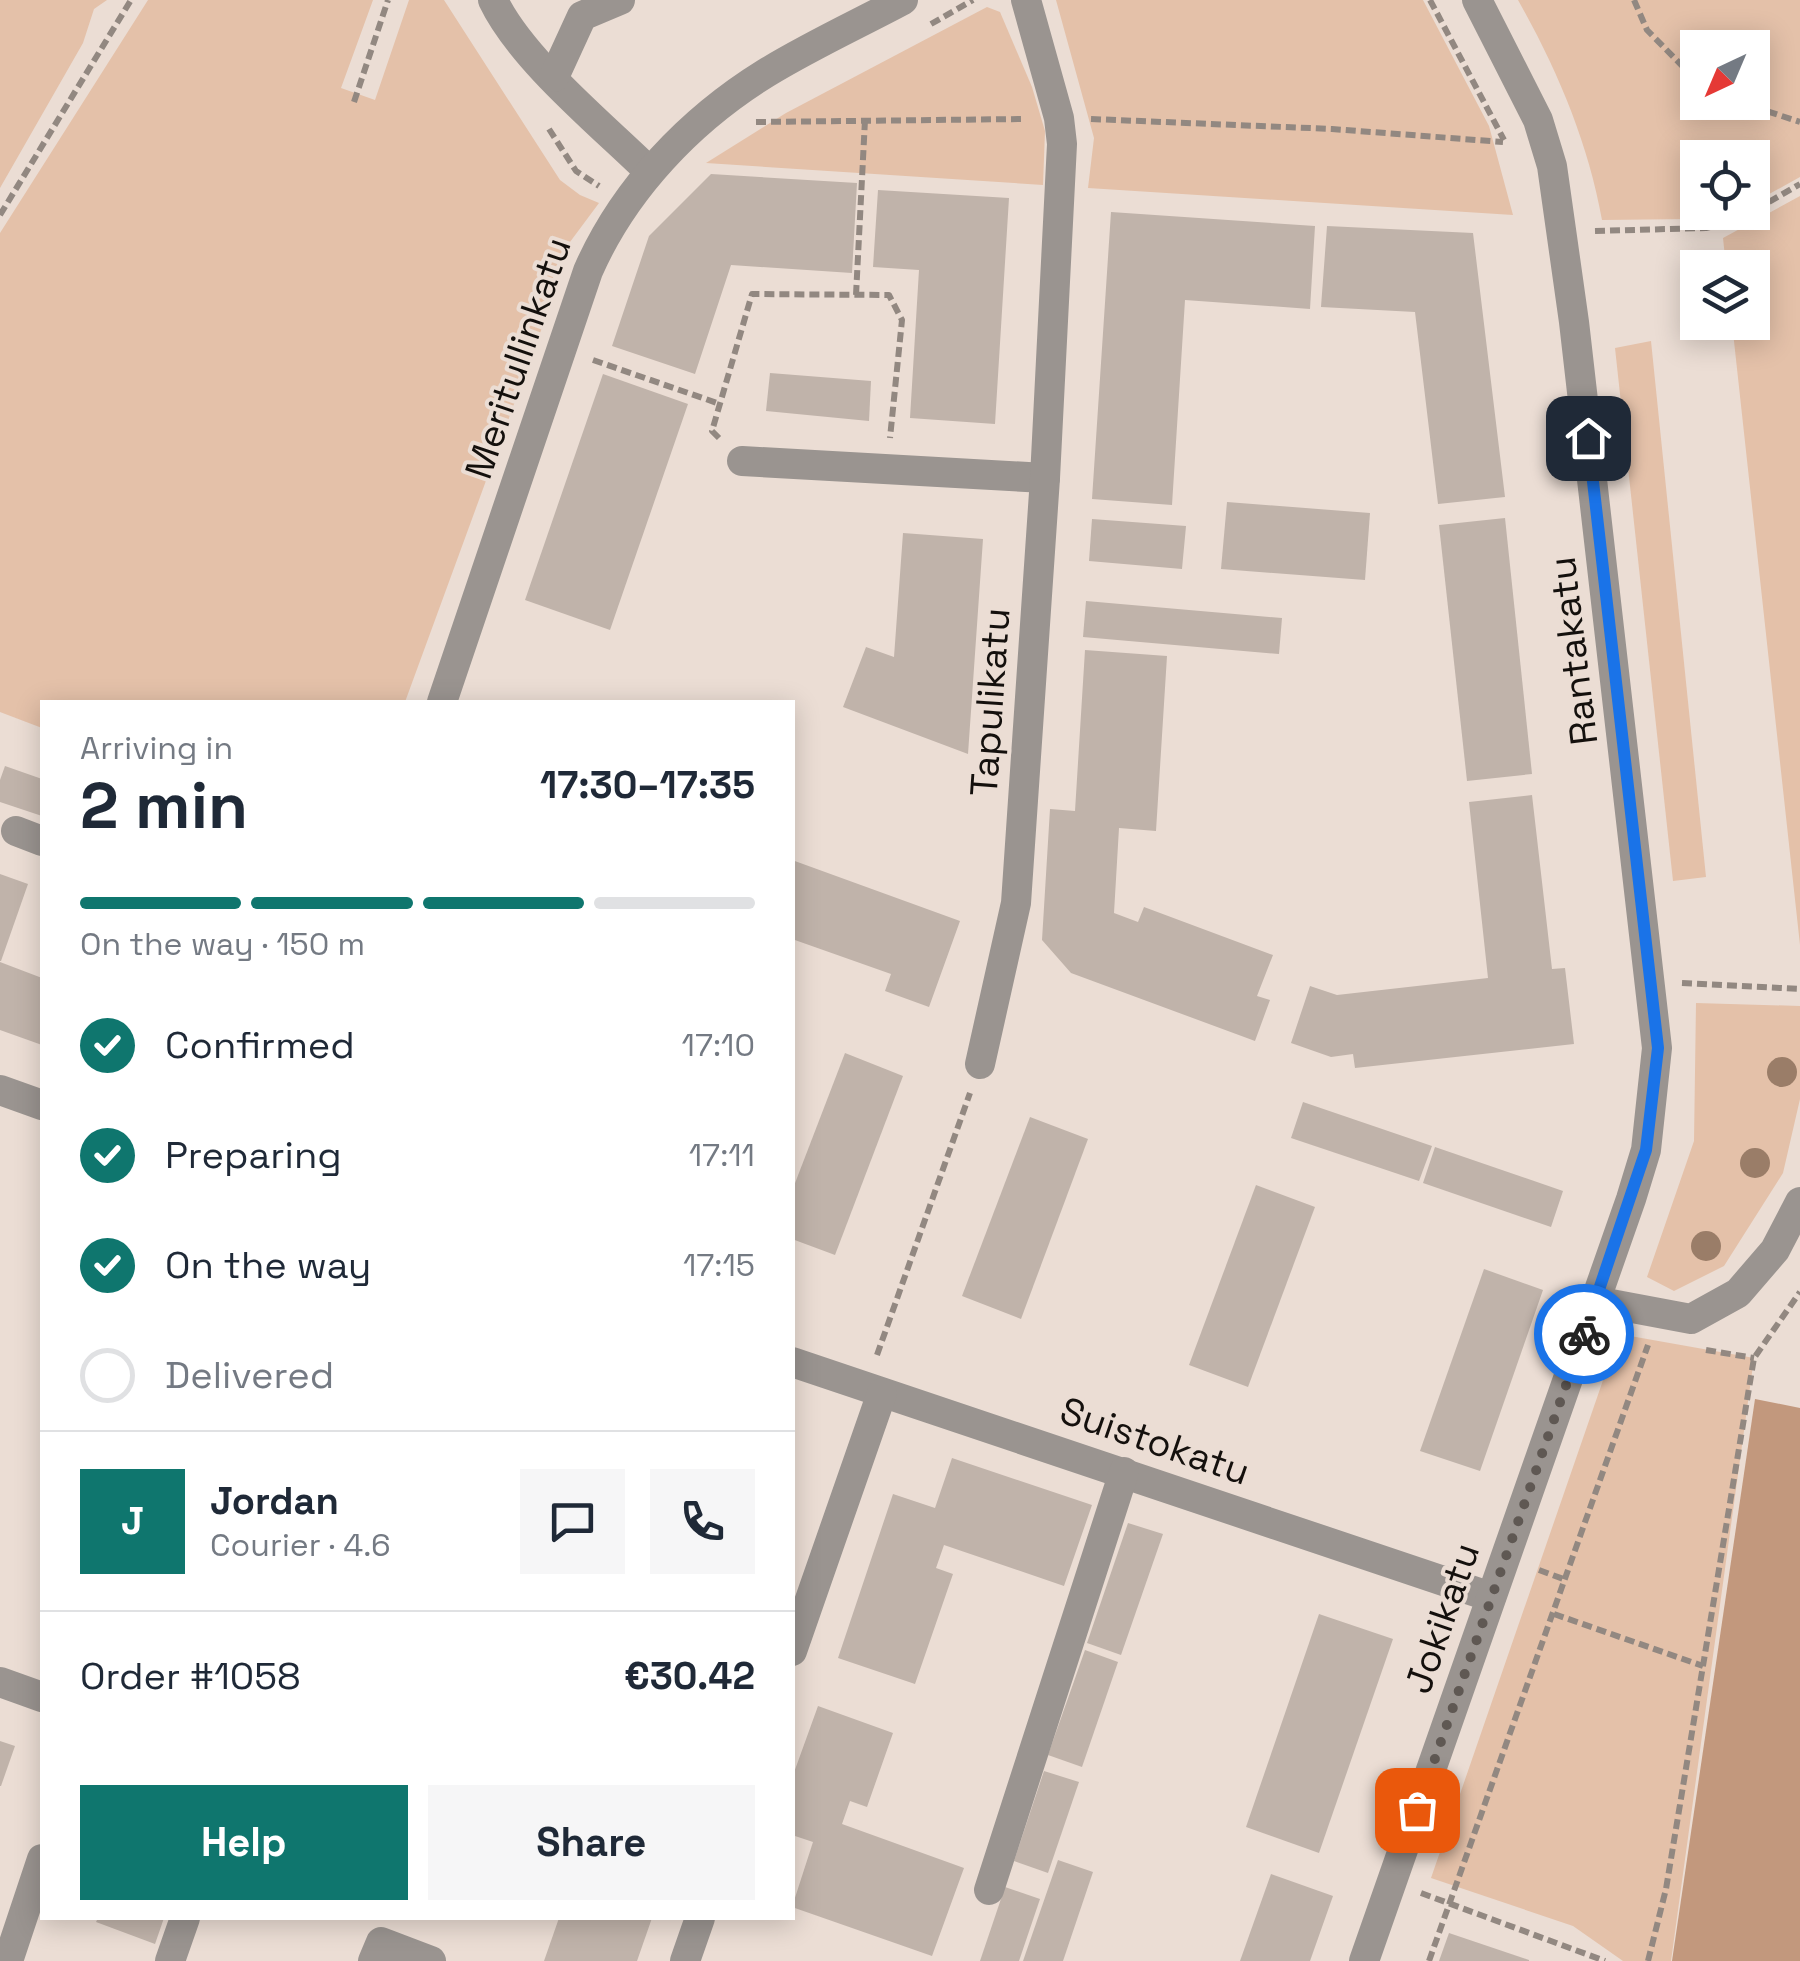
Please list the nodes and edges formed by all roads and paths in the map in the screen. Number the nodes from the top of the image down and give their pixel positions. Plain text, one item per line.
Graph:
1 (131, 0) edge
2 (388, 0) edge
3 (493, 0) edge
4 (620, 0) edge
5 (903, 0) edge
6 (974, 0) edge
7 (1026, 0) edge
8 (1430, 0) edge
9 (1477, 0) edge
10 (1634, 0) edge
11 (923, 28) dead end
12 (1680, 64) edge
13 (554, 77) junction
14 (354, 102) dead end
15 (771, 112) dead end
16 (1770, 112) edge
17 (1060, 118) junction
18 (865, 120) junction
19 (754, 122) junction
20 (1800, 122) edge
21 (741, 132) dead end
22 (1504, 142) junction
23 (1509, 160) dead end
24 (649, 171) junction
25 (1800, 184) edge
26 (0, 216) edge
27 (1561, 232) junction
28 (856, 295) junction
29 (599, 343) dead end
30 (593, 360) junction
31 (587, 378) dead end
32 (720, 404) junction
33 (742, 461) joint
34 (887, 469) junction
35 (1045, 478) junction
36 (443, 700) edge
37 (1652, 981) junction
38 (1800, 989) edge
39 (980, 1064) joint
40 (0, 1090) edge
41 (40, 1104) edge
42 (1800, 1202) edge
43 (1800, 1292) edge
44 (1595, 1301) junction
45 (1650, 1340) dead end
46 (1702, 1349) dead end
47 (1754, 1358) junction
48 (795, 1363) edge
49 (882, 1393) junction
50 (1124, 1472) junction
51 (1491, 1597) junction
52 (1554, 1614) junction
53 (795, 1642) edge
54 (1703, 1666) junction
55 (0, 1682) edge
56 (40, 1696) edge
57 (40, 1865) edge
58 (1392, 1882) junction
59 (989, 1890) dead end
60 (1448, 1902) junction
61 (184, 1920) edge
62 (699, 1920) edge
63 (8, 1961) edge
64 (170, 1961) edge
65 (373, 1961) edge
66 (430, 1961) edge
67 (685, 1961) edge
68 (1364, 1961) edge
69 (1428, 1961) edge
70 (1605, 1961) edge
71 (1648, 1961) edge

1 - 26 path
2 - 14 path
3 - 13 street
4 - 13 street
5 - 24 street, Meritullinkatu
6 - 11 path
7 - 17 street, Tapulikatu
8 - 22 path
9 - 27 street, Rantakatu
10 - 12 path
13 - 24 street
15 - 19 path
16 - 20 path
17 - 18 path
17 - 22 path
17 - 35 street, Tapulikatu
18 - 19 path
18 - 28 path
19 - 21 path
22 - 23 path
24 - 36 street, Meritullinkatu
25 - 27 path
27 - 37 street, Rantakatu
28 - 32 path
28 - 34 path
29 - 30 path
30 - 31 path
30 - 32 path
32 - 33 path
33 - 34 street
34 - 35 street
35 - 39 street, Tapulikatu
37 - 38 path
37 - 44 street, Rantakatu
39 - 49 path
40 - 41 street
42 - 44 street
43 - 47 path
44 - 51 street, Jokikatu
45 - 52 path
46 - 47 path
47 - 54 path
48 - 49 street, Suistokatu
49 - 50 street, Suistokatu
49 - 53 street
50 - 51 street, Suistokatu
50 - 59 street
51 - 58 street, Jokikatu
52 - 54 path
52 - 60 path
54 - 71 path
55 - 56 street
57 - 63 street
58 - 60 path
58 - 68 street, Jokikatu
60 - 69 path
60 - 70 path
61 - 64 street
62 - 67 street
65 - 66 street

